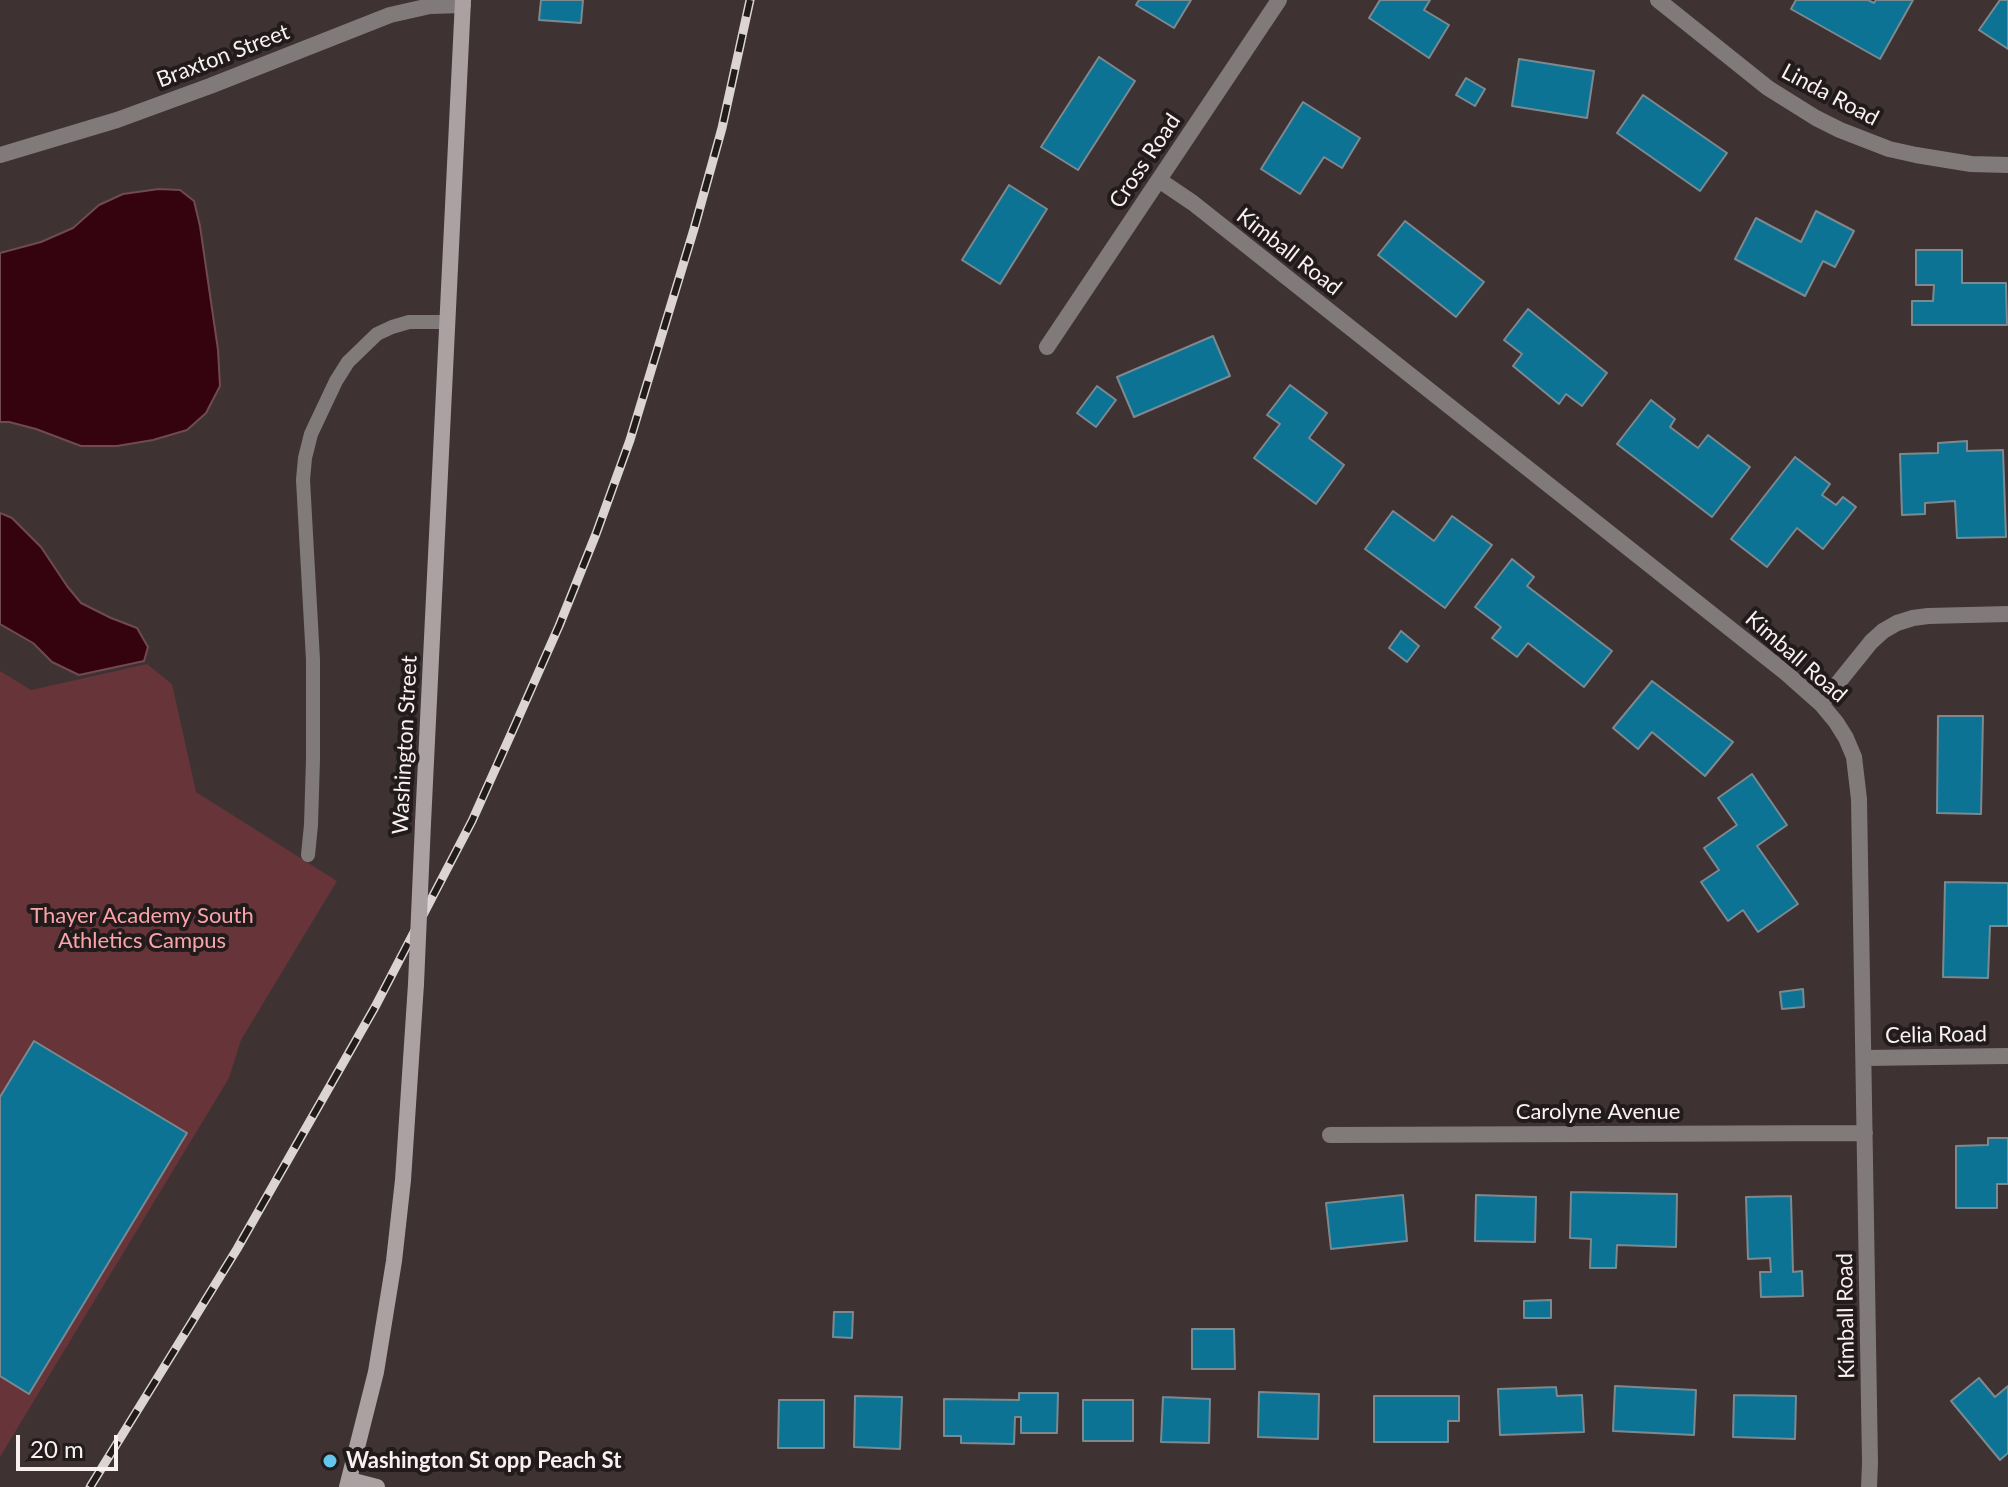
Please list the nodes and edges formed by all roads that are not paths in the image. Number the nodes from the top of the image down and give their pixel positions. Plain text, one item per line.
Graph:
1 (1279, 0) edge
2 (1658, 0) edge
3 (463, 2) edge
4 (0, 155) edge
5 (2008, 165) edge
6 (1159, 180) junction
7 (447, 322) junction
8 (1047, 347) dead end
9 (2008, 614) edge
10 (1821, 704) junction
11 (308, 855) dead end
12 (2008, 1056) edge
13 (1864, 1058) junction
14 (1865, 1133) junction
15 (1330, 1135) dead end
16 (348, 1483) edge
17 (377, 1487) edge
18 (1869, 1487) edge

1 - 6 street, Cross Road
2 - 5 street, Linda Road
3 - 4 street, Braxton Street
3 - 7 main road, Washington Street
6 - 8 street, Cross Road
6 - 10 street, Kimball Road
7 - 11 lane
7 - 16 main road, Washington Street, bridge
9 - 10 street
10 - 13 street, Kimball Road
12 - 13 street, Celia Road
13 - 14 street, Kimball Road
14 - 15 street, Carolyne Avenue
14 - 18 street, Kimball Road
16 - 17 main road

